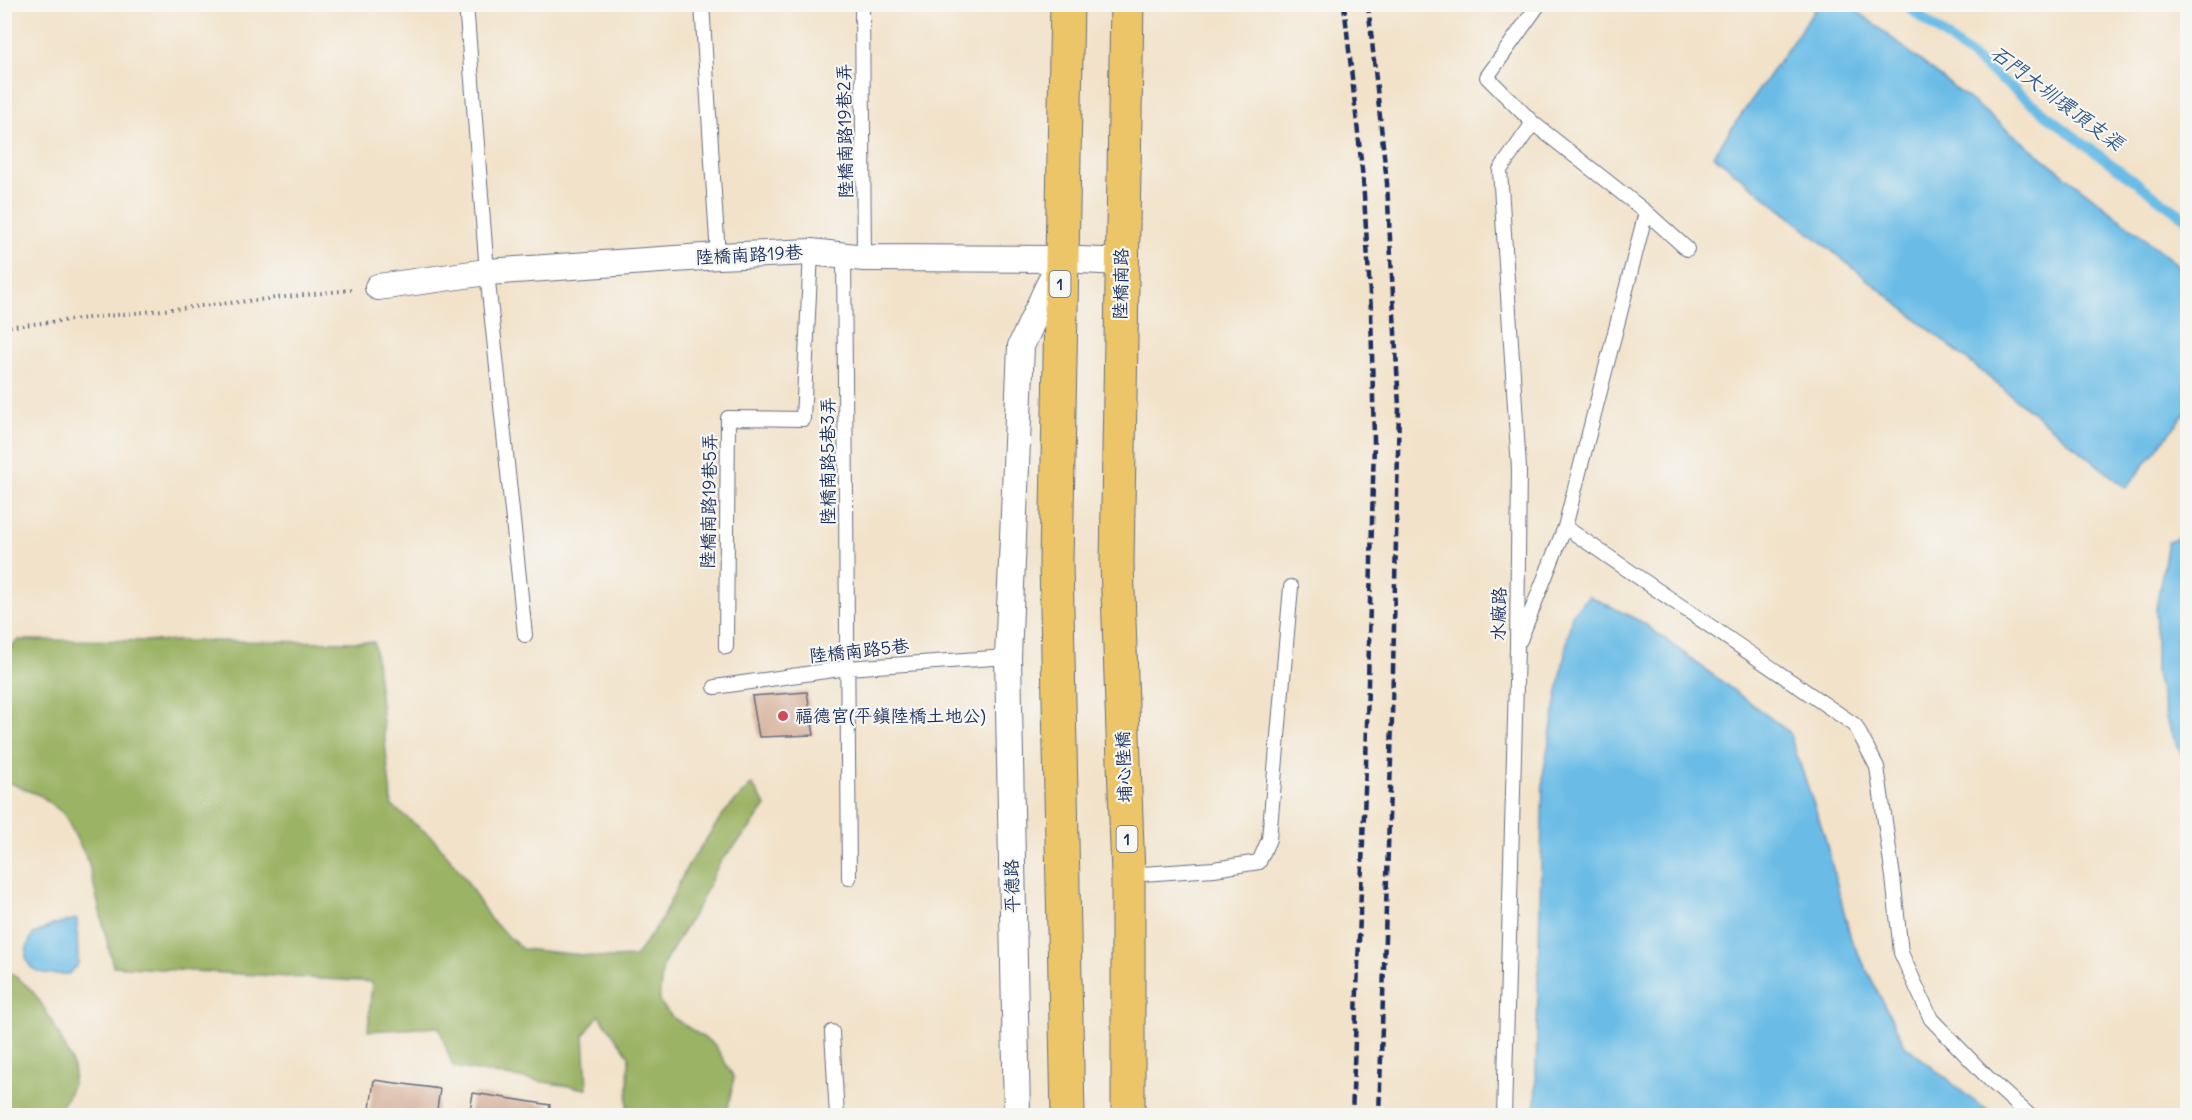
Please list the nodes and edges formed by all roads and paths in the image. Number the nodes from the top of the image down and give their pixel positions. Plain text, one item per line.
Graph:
1 (466, 4) edge
2 (702, 4) edge
3 (862, 4) edge
4 (1067, 4) edge
5 (1127, 4) edge
6 (1539, 4) edge
7 (1533, 123) junction
8 (1646, 212) junction
9 (1687, 249) dead end
10 (811, 252) junction
11 (718, 255) junction
12 (854, 256) junction
13 (1061, 259) junction
14 (1121, 262) junction
15 (487, 272) junction
16 (378, 287) joint
17 (4, 327) edge
18 (1564, 527) junction
19 (1117, 563) joint
20 (1291, 587) dead end
21 (525, 635) dead end
22 (726, 647) dead end
23 (1517, 647) junction
24 (1008, 657) junction
25 (847, 668) junction
26 (715, 687) dead end
27 (1128, 875) junction
28 (849, 878) dead end
29 (832, 1032) dead end
30 (837, 1116) edge
31 (1017, 1116) edge
32 (1068, 1116) edge
33 (1128, 1116) edge
34 (1504, 1116) edge
35 (2031, 1116) edge

1 - 15 lane
2 - 11 lane
3 - 12 lane, 陸橋南路19巷2弄
4 - 13 main road, 1
5 - 14 main road, 陸橋南路 / 1
6 - 7 lane
7 - 8 lane
7 - 23 lane, 水廠路
8 - 9 lane
8 - 18 lane
10 - 11 street, 陸橋南路19巷
10 - 12 street, 陸橋南路19巷
10 - 22 lane, 陸橋南路19巷5弄
11 - 15 street, 陸橋南路19巷
12 - 13 street, 陸橋南路19巷
12 - 25 lane, 陸橋南路5巷3弄
13 - 14 street, 陸橋南路19巷
13 - 24 street
13 - 32 main road, 1
14 - 19 main road, 陸橋南路 / 1
15 - 16 street, 陸橋南路19巷
15 - 21 lane
16 - 17 path
18 - 23 lane
18 - 35 lane
19 - 27 main road, 埔心陸橋 / 1
20 - 27 lane
23 - 34 lane, 水廠路
24 - 25 lane, 陸橋南路5巷
24 - 31 street, 平德路
25 - 26 lane, 陸橋南路5巷
25 - 28 lane, 陸橋南路5巷3弄
27 - 33 main road, 埔心陸橋 / 1
29 - 30 lane

